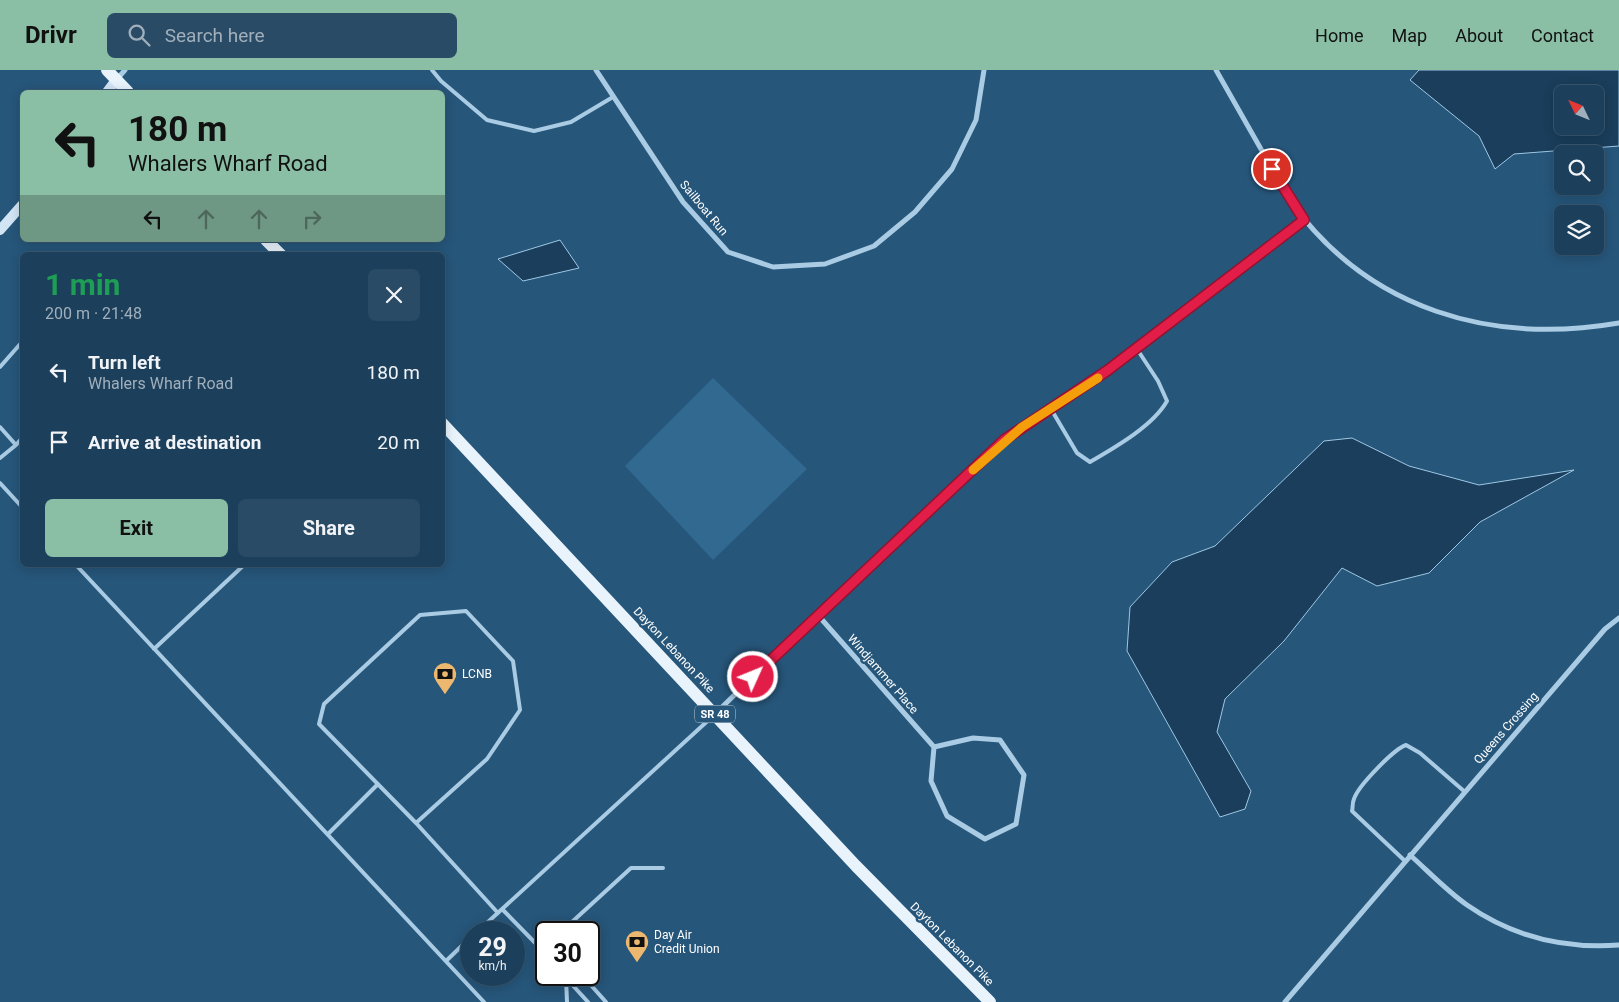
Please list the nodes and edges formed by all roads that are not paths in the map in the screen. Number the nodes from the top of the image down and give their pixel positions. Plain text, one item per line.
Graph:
1 (108, 70) edge
2 (125, 70) edge
3 (432, 70) edge
4 (596, 70) edge
5 (984, 70) edge
6 (1216, 70) edge
7 (116, 80) junction
8 (108, 90) edge
9 (126, 90) edge
10 (613, 97) junction
11 (20, 207) edge
12 (1304, 220) junction
13 (0, 230) edge
14 (268, 242) edge
15 (278, 252) edge
16 (1619, 323) edge
17 (20, 344) edge
18 (1137, 349) junction
19 (0, 366) edge
20 (1050, 409) junction
21 (445, 426) edge
22 (0, 427) edge
23 (20, 440) edge
24 (16, 445) junction
25 (0, 458) edge
26 (0, 483) edge
27 (20, 505) edge
28 (78, 567) edge
29 (242, 567) edge
30 (818, 614) junction
31 (1619, 618) edge
32 (154, 649) junction
33 (715, 714) junction
34 (934, 747) junction
35 (378, 784) junction
36 (1465, 792) junction
37 (416, 823) junction
38 (328, 834) junction
39 (1410, 855) junction
40 (1405, 861) junction
41 (663, 868) dead end
42 (502, 909) junction
43 (498, 913) junction
44 (489, 921) edge
45 (574, 921) edge
46 (535, 940) edge
47 (1619, 946) edge
48 (460, 948) edge
49 (446, 961) junction
50 (565, 986) edge
51 (573, 986) edge
52 (590, 986) edge
53 (484, 1002) edge
54 (567, 1002) edge
55 (588, 1002) edge
56 (606, 1002) edge
57 (990, 1002) edge
58 (1285, 1002) edge

1 - 7 main road
2 - 7 street
3 - 10 lane
4 - 10 street, Sailboat Run
5 - 10 street, Sailboat Run
6 - 12 street
7 - 8 street
7 - 9 main road
11 - 13 street
12 - 16 street
12 - 18 street
14 - 15 main road
17 - 19 lane
18 - 20 street
18 - 20 lane
20 - 30 street
21 - 33 main road, Dayton Lebanon Pike / SR 48
22 - 24 lane
23 - 24 lane
24 - 25 lane
26 - 27 lane
28 - 32 lane
29 - 32 lane
30 - 33 street
30 - 34 street, Windjammer Place
31 - 36 street, Queens Crossing
32 - 38 lane
33 - 42 lane
33 - 57 main road, Dayton Lebanon Pike / SR 48
34 - 34 street
35 - 37 lane
35 - 37 lane
35 - 38 lane
36 - 39 street, Queens Crossing
36 - 40 lane
37 - 43 lane
38 - 49 lane
39 - 40 street, Queens Crossing
39 - 47 street
40 - 58 street, Queens Crossing
41 - 45 lane
42 - 43 lane
42 - 46 lane
43 - 44 lane
48 - 49 lane
49 - 53 lane
50 - 54 lane
51 - 55 lane
52 - 56 lane

